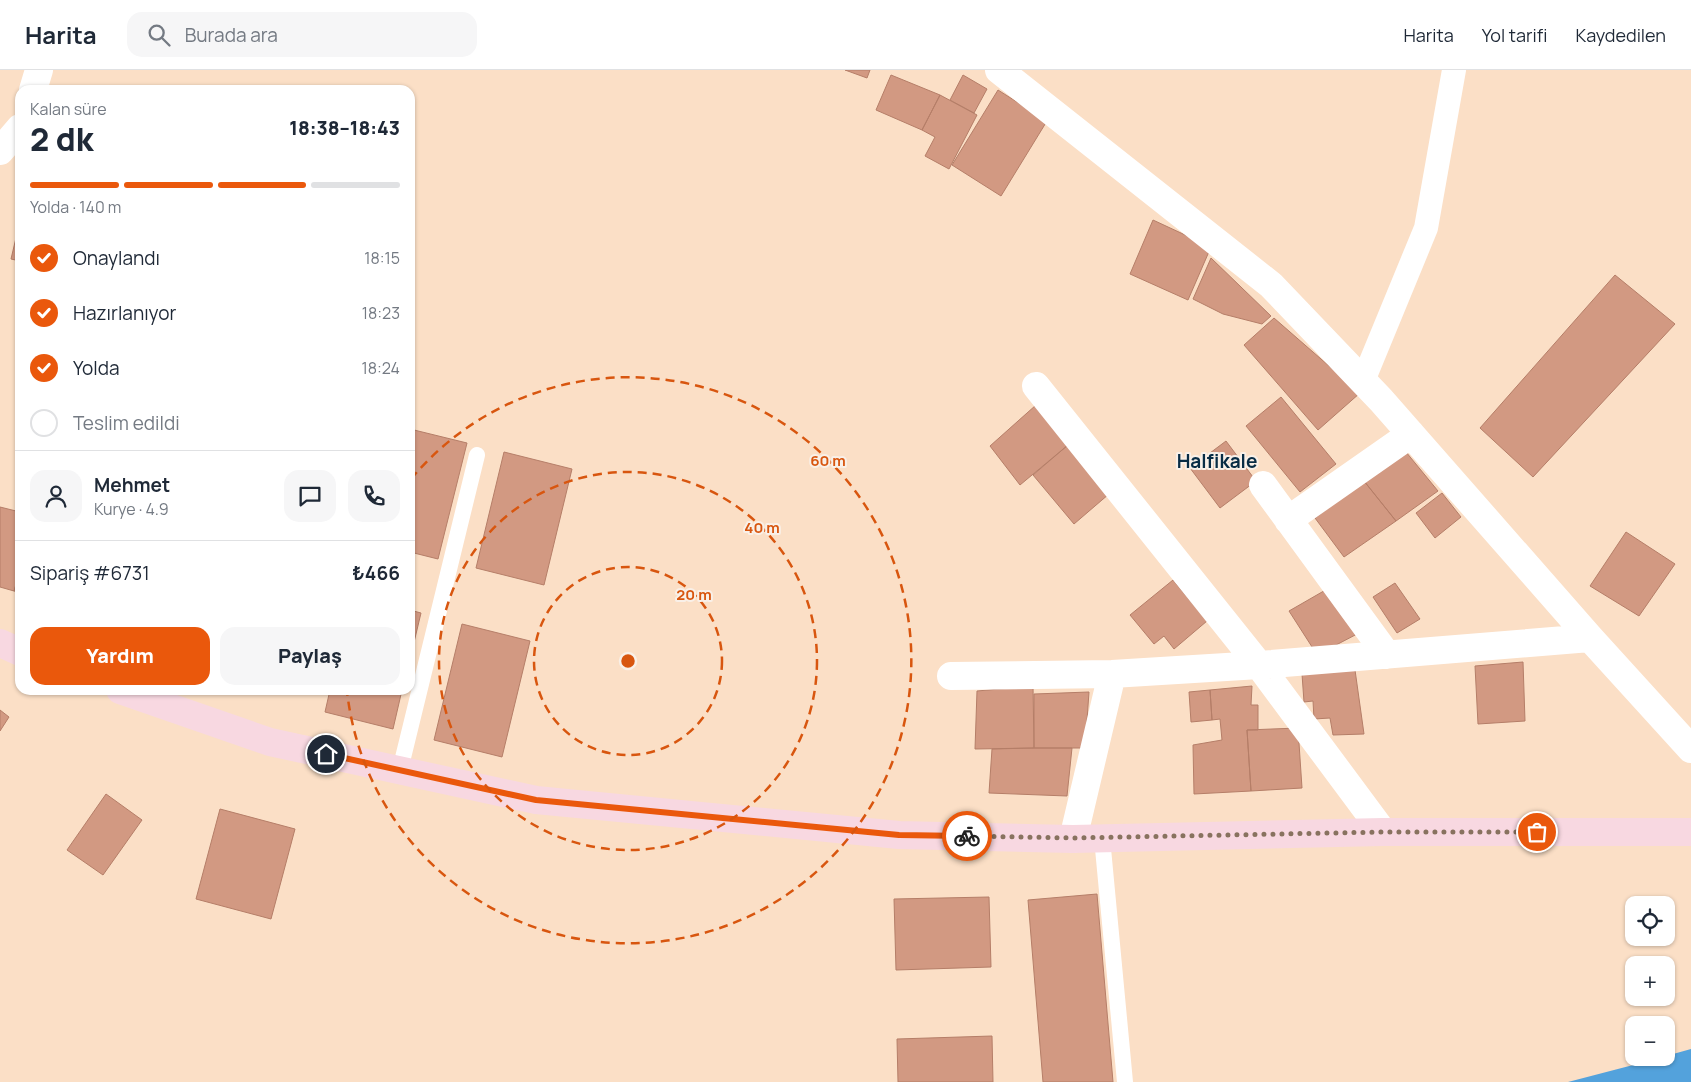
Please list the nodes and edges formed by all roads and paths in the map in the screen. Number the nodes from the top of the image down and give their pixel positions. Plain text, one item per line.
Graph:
1 (39, 70) edge
2 (998, 70) edge
3 (1454, 70) edge
4 (34, 85) edge
5 (15, 134) edge
6 (0, 151) edge
7 (1363, 381) junction
8 (1036, 386) dead end
9 (1411, 434) junction
10 (477, 455) dead end
11 (1263, 485) dead end
12 (1288, 520) junction
13 (1590, 638) junction
14 (0, 643) edge
15 (15, 650) edge
16 (1387, 655) junction
17 (1259, 665) junction
18 (1112, 674) junction
19 (951, 676) dead end
20 (134, 695) edge
21 (1691, 749) edge
22 (400, 770) junction
23 (1383, 832) junction
24 (1691, 832) edge
25 (1073, 838) junction
26 (1102, 838) junction
27 (1125, 1082) edge

1 - 4 street
2 - 7 street
3 - 7 street
5 - 6 street
7 - 9 street
8 - 17 street
9 - 12 street
9 - 13 street
10 - 22 lane
11 - 12 street
12 - 16 street
13 - 16 street
13 - 21 street
14 - 15 main road
16 - 17 street
17 - 18 street
17 - 23 street
18 - 19 street
18 - 25 street
20 - 22 main road
22 - 25 main road
23 - 24 main road
23 - 26 main road
25 - 26 main road
26 - 27 lane

